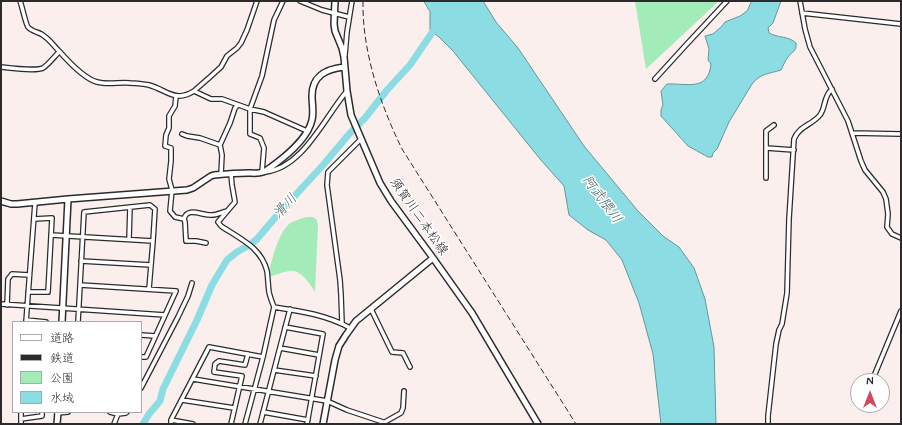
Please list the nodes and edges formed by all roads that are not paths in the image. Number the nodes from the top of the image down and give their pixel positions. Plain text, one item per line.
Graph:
1 (20, 1) edge
2 (257, 1) edge
3 (283, 1) edge
4 (300, 1) edge
5 (335, 1) edge
6 (352, 1) edge
7 (728, 1) edge
8 (800, 1) edge
9 (334, 13) junction
10 (802, 13) junction
11 (349, 17) junction
12 (901, 24) edge
13 (59, 52) junction
14 (344, 56) junction
15 (1, 66) edge
16 (344, 67) junction
17 (655, 79) dead end
18 (832, 89) junction
19 (194, 91) junction
20 (347, 91) junction
21 (176, 96) junction
22 (238, 105) junction
23 (250, 109) junction
24 (774, 126) dead end
25 (307, 131) junction
26 (852, 133) junction
27 (182, 134) dead end
28 (901, 134) edge
29 (360, 137) junction
30 (220, 145) junction
31 (766, 148) junction
32 (794, 150) junction
33 (263, 172) junction
34 (221, 174) junction
35 (231, 174) junction
36 (766, 178) dead end
37 (172, 190) junction
38 (68, 198) junction
39 (1, 201) edge
40 (35, 203) junction
41 (130, 207) junction
42 (228, 210) junction
43 (34, 219) junction
44 (184, 219) junction
45 (51, 235) junction
46 (67, 236) junction
47 (82, 237) junction
48 (901, 238) edge
49 (129, 239) junction
50 (153, 241) junction
51 (206, 243) dead end
52 (433, 258) junction
53 (81, 261) junction
54 (151, 265) junction
55 (29, 275) junction
56 (192, 283) dead end
57 (80, 285) junction
58 (148, 289) junction
59 (28, 292) junction
60 (1, 304) edge
61 (7, 305) junction
62 (27, 306) junction
63 (274, 307) junction
64 (371, 308) junction
65 (63, 309) junction
66 (78, 309) junction
67 (290, 309) junction
68 (901, 311) edge
69 (165, 315) junction
70 (26, 321) edge
71 (62, 321) edge
72 (78, 321) edge
73 (342, 324) junction
74 (286, 327) junction
75 (350, 328) junction
76 (142, 335) edge
77 (155, 336) junction
78 (280, 348) junction
79 (248, 354) junction
80 (320, 355) junction
81 (142, 357) edge
82 (263, 357) junction
83 (410, 367) dead end
84 (274, 370) junction
85 (875, 373) edge
86 (316, 376) junction
87 (193, 379) junction
88 (142, 386) edge
89 (240, 387) junction
90 (254, 390) junction
91 (404, 391) dead end
92 (268, 392) junction
93 (312, 399) junction
94 (182, 400) junction
95 (327, 401) junction
96 (234, 408) junction
97 (263, 412) junction
98 (21, 413) edge
99 (42, 413) edge
100 (58, 413) edge
101 (114, 413) edge
102 (126, 413) edge
103 (118, 414) junction
104 (21, 419) junction
105 (171, 422) edge
106 (308, 422) edge
107 (383, 423) edge
108 (20, 424) edge
109 (57, 424) edge
110 (114, 424) edge
111 (194, 424) edge
112 (231, 424) edge
113 (245, 424) edge
114 (260, 424) edge
115 (323, 424) edge
116 (538, 424) edge
117 (768, 424) edge

1 - 13 street
2 - 19 street
3 - 23 street
4 - 9 street
5 - 9 street, 須賀川二本松線
6 - 11 street
7 - 17 street
8 - 10 street
9 - 11 street
9 - 14 street, 須賀川二本松線
10 - 12 street
10 - 18 street
11 - 14 street
13 - 15 street
13 - 21 street
14 - 16 street, 須賀川二本松線
16 - 20 street, 須賀川二本松線
16 - 25 street
18 - 26 street
18 - 32 street
19 - 21 street
19 - 22 street
20 - 29 street, 須賀川二本松線
20 - 33 street
21 - 37 street
22 - 23 street
22 - 30 street
23 - 25 street
23 - 33 street
24 - 31 street
25 - 33 street
26 - 28 street
26 - 48 street
27 - 30 street
29 - 52 street, 須賀川二本松線
29 - 73 street
30 - 34 street
31 - 32 street
31 - 36 street
32 - 117 street
33 - 35 street
34 - 35 street
34 - 37 street
35 - 42 street
37 - 38 street
37 - 44 street
38 - 40 street
38 - 46 street
39 - 40 street
40 - 43 street
41 - 47 street
41 - 49 street
41 - 50 street
42 - 44 street
42 - 63 street
43 - 45 street
43 - 55 street
44 - 51 street
45 - 46 street
45 - 59 street
46 - 47 street
46 - 65 street
47 - 49 street
47 - 53 street
49 - 50 street
50 - 54 street
52 - 64 street
52 - 116 street, 須賀川二本松線
53 - 54 street
53 - 57 street
54 - 58 street
55 - 59 street
55 - 61 street
56 - 88 street
57 - 58 street
57 - 66 street
58 - 69 street
59 - 62 street
60 - 61 street
61 - 62 street
62 - 65 street
62 - 70 street
63 - 67 street
63 - 82 street
64 - 75 street
64 - 83 street
65 - 66 street
65 - 71 street
66 - 69 street
66 - 72 street
67 - 73 street
67 - 74 street
68 - 85 street
69 - 77 street
73 - 75 street
74 - 78 street
74 - 80 street
75 - 95 street
76 - 77 street
77 - 81 street
78 - 80 street
78 - 84 street
79 - 82 street
79 - 87 street
79 - 89 street
80 - 86 street
82 - 90 street
84 - 86 street
84 - 92 street
86 - 93 street
87 - 89 street
87 - 94 street
89 - 90 street
89 - 96 street
90 - 92 street
90 - 113 street
91 - 107 street
92 - 93 street
92 - 97 street
93 - 95 street
93 - 106 street
94 - 96 street
94 - 105 street
95 - 107 street
95 - 115 street
96 - 112 street
97 - 106 street
97 - 114 street
98 - 104 street
99 - 104 street
100 - 109 street
101 - 103 street
102 - 103 street
103 - 110 street
104 - 108 street
105 - 111 street

